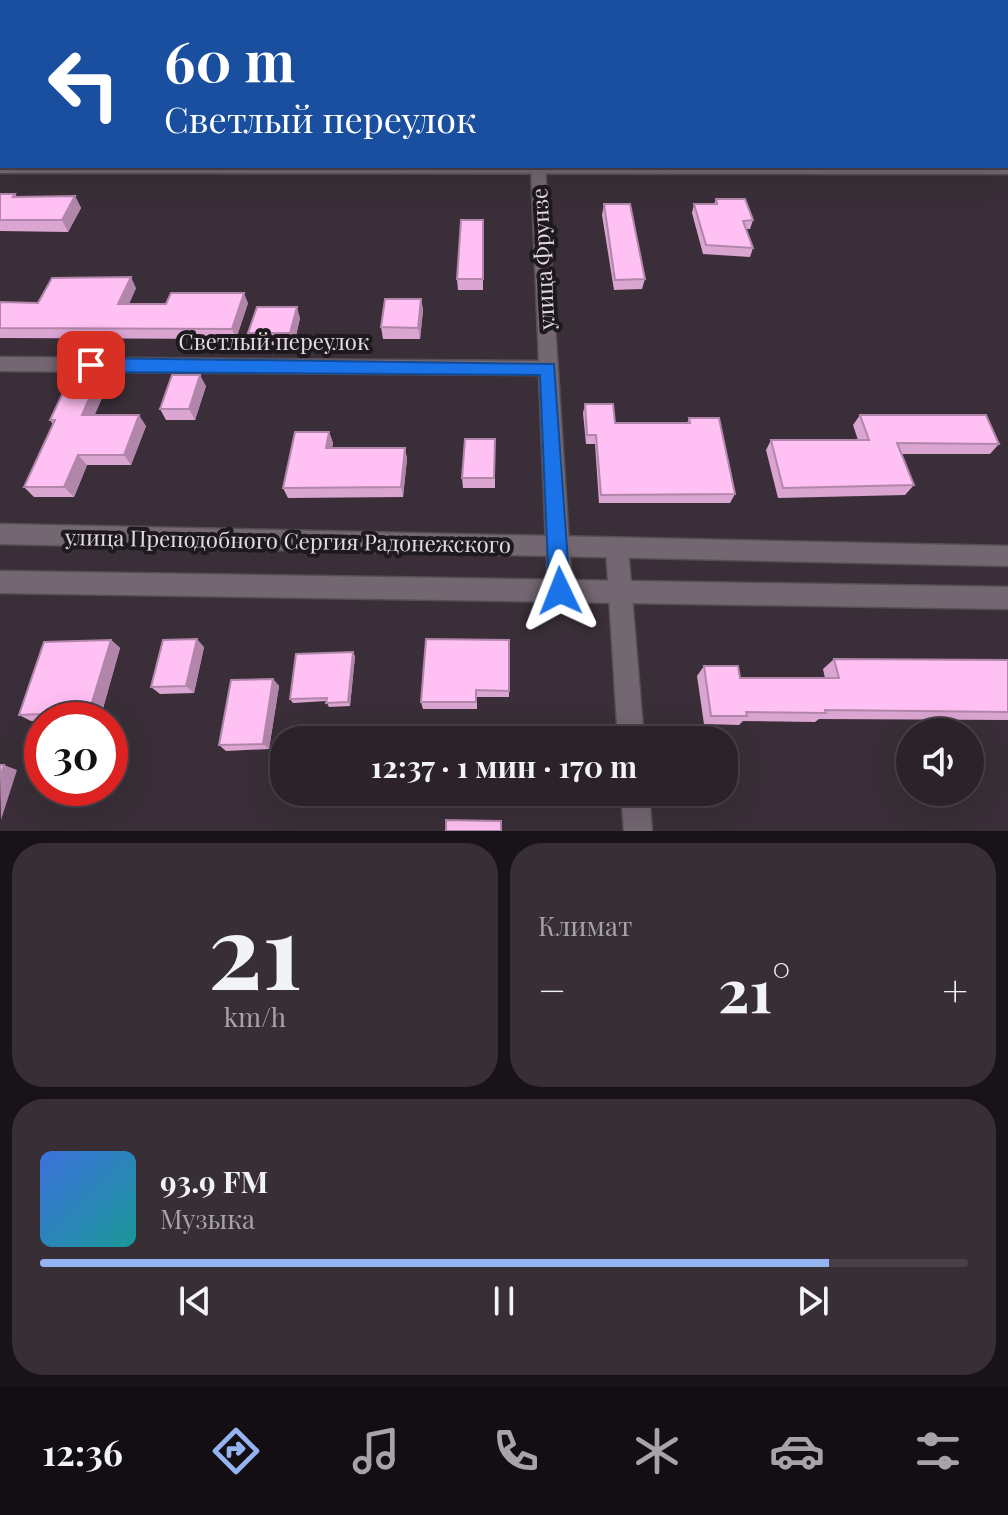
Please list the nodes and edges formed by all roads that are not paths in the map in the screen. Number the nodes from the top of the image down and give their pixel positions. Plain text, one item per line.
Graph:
1 (748, 168) edge
2 (975, 168) edge
3 (0, 169) edge
4 (538, 169) edge
5 (1008, 170) edge
6 (0, 364) edge
7 (548, 368) junction
8 (0, 534) edge
9 (558, 547) junction
10 (617, 548) junction
11 (1008, 556) edge
12 (0, 582) edge
13 (560, 591) junction
14 (621, 592) junction
15 (1008, 598) edge
16 (630, 726) edge
17 (636, 806) edge
18 (638, 831) edge

1 - 4 street
2 - 5 street
3 - 4 street
4 - 7 street, улица Фрунзе
6 - 7 street, Светлый переулок
7 - 9 street, улица Фрунзе
8 - 9 street, улица Преподобного Сергия Радонежского
9 - 10 street, улица Преподобного Сергия Радонежского
9 - 13 street, улица Фрунзе
10 - 11 street, улица Преподобного Сергия Радонежского
10 - 14 street
12 - 13 street, улица Преподобного Сергия Радонежского
13 - 14 street, улица Преподобного Сергия Радонежского
14 - 15 street, улица Преподобного Сергия Радонежского
14 - 16 street
17 - 18 street

